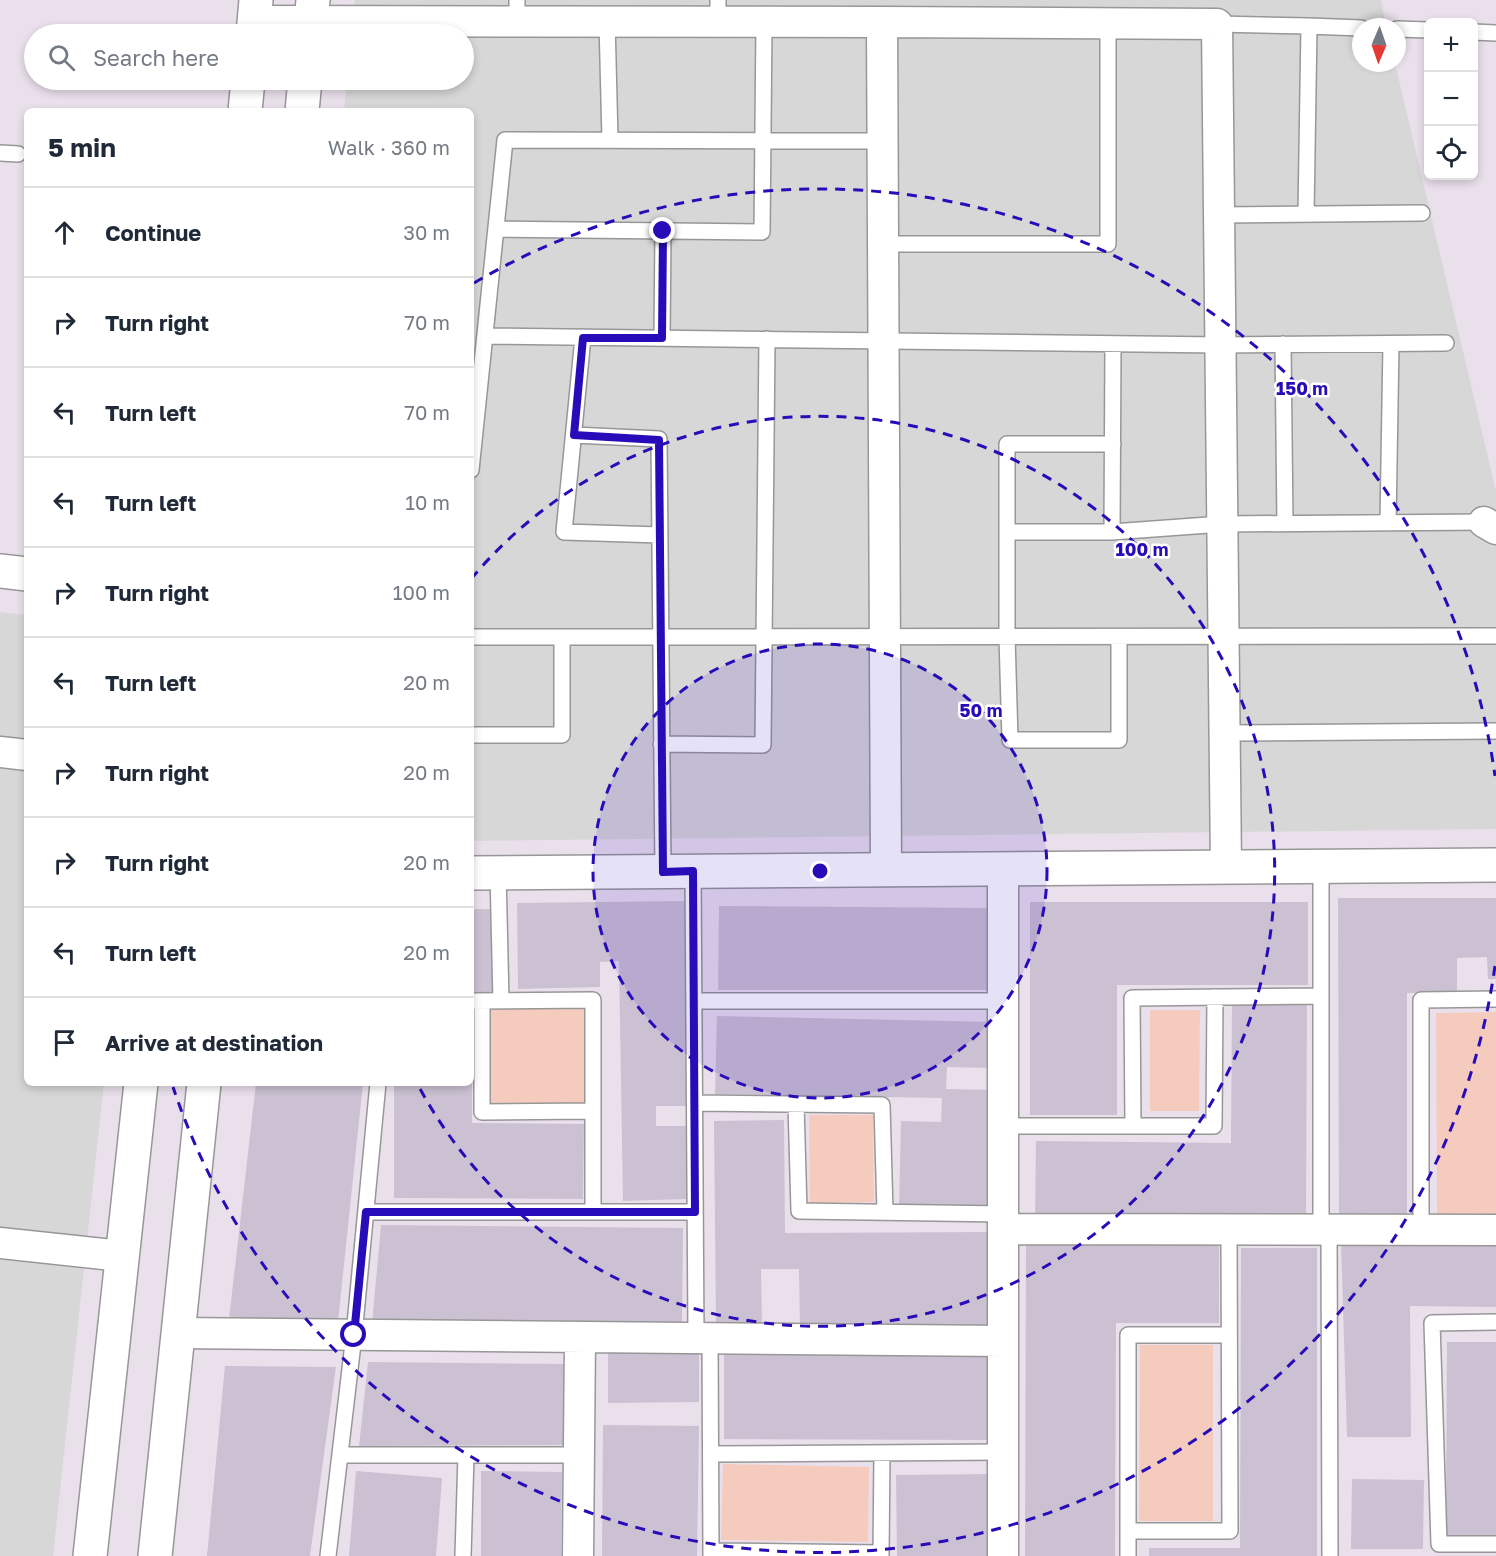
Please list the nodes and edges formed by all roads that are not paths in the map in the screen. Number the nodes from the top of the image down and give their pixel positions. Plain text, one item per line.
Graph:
1 (517, 10) edge
2 (718, 11) edge
3 (254, 18) edge
4 (311, 18) edge
5 (608, 21) junction
6 (764, 22) junction
7 (882, 22) junction
8 (1108, 22) junction
9 (1217, 24) junction
10 (1309, 26) junction
11 (1352, 28) edge
12 (1406, 29) edge
13 (1424, 30) edge
14 (1478, 32) edge
15 (1496, 33) edge
16 (247, 90) edge
17 (304, 90) edge
18 (245, 108) edge
19 (302, 108) edge
20 (610, 140) junction
21 (763, 141) junction
22 (883, 141) junction
23 (0, 153) edge
24 (18, 154) dead end
25 (1422, 213) dead end
26 (1306, 214) junction
27 (1219, 216) junction
28 (496, 229) junction
29 (663, 231) junction
30 (883, 244) junction
31 (485, 336) junction
32 (583, 338) junction
33 (662, 338) junction
34 (767, 339) junction
35 (884, 341) junction
36 (1446, 343) dead end
37 (1113, 344) junction
38 (1283, 344) junction
39 (1391, 344) junction
40 (1220, 345) junction
41 (574, 435) junction
42 (474, 441) edge
43 (1113, 444) junction
44 (1285, 523) junction
45 (1388, 523) junction
46 (1222, 524) junction
47 (1490, 526) edge
48 (1007, 532) junction
49 (1112, 532) junction
50 (660, 535) junction
51 (0, 571) edge
52 (24, 574) edge
53 (1223, 636) junction
54 (1496, 636) edge
55 (474, 637) edge
56 (562, 637) junction
57 (661, 637) junction
58 (763, 637) junction
59 (885, 637) junction
60 (1007, 637) junction
61 (1119, 637) junction
62 (1496, 730) edge
63 (1224, 734) junction
64 (474, 735) edge
65 (661, 744) junction
66 (0, 752) edge
67 (24, 755) edge
68 (1496, 865) edge
69 (1321, 867) junction
70 (1226, 868) junction
71 (1003, 869) junction
72 (886, 870) junction
73 (678, 871) junction
74 (485, 873) edge
75 (1321, 996) junction
76 (1215, 997) junction
77 (1496, 999) edge
78 (476, 1001) edge
79 (501, 1001) junction
80 (694, 1001) junction
81 (1003, 1001) junction
82 (141, 1086) edge
83 (204, 1086) edge
84 (378, 1086) edge
85 (694, 1103) junction
86 (796, 1104) junction
87 (593, 1111) junction
88 (1004, 1126) junction
89 (1133, 1126) junction
90 (366, 1212) junction
91 (593, 1212) junction
92 (695, 1212) junction
93 (885, 1212) junction
94 (1003, 1221) junction
95 (1229, 1230) junction
96 (1325, 1230) junction
97 (1421, 1230) junction
98 (1496, 1230) edge
99 (0, 1244) edge
100 (122, 1256) junction
101 (1496, 1322) edge
102 (178, 1333) junction
103 (354, 1335) junction
104 (1229, 1335) junction
105 (580, 1337) junction
106 (703, 1338) junction
107 (1003, 1341) junction
108 (1003, 1452) junction
109 (882, 1453) junction
110 (711, 1454) junction
111 (340, 1455) junction
112 (466, 1455) junction
113 (579, 1455) junction
114 (1128, 1531) junction
115 (1496, 1544) edge
116 (711, 1553) edge
117 (881, 1555) edge
118 (90, 1556) edge
119 (155, 1556) edge
120 (328, 1556) edge
121 (464, 1556) edge
122 (578, 1556) edge
123 (1003, 1556) edge
124 (1128, 1556) edge
125 (1330, 1556) edge

1 - 4 street
1 - 5 street
2 - 5 street
2 - 6 street
3 - 4 street
5 - 20 lane
6 - 7 street
6 - 21 lane
7 - 8 street
7 - 22 street
8 - 9 street
8 - 30 lane
9 - 10 lane
9 - 27 street
10 - 11 lane
10 - 26 lane
12 - 13 lane
14 - 15 lane
16 - 18 street
17 - 19 street
20 - 21 lane
20 - 28 lane
21 - 22 lane
21 - 29 lane
22 - 30 street
23 - 24 lane
25 - 26 lane
26 - 27 lane
27 - 40 street
28 - 29 lane
28 - 31 lane
29 - 33 lane
30 - 35 street
31 - 32 lane
31 - 42 lane
32 - 33 lane
32 - 41 lane
33 - 34 lane
34 - 35 lane
34 - 58 lane
35 - 37 lane
35 - 59 street
36 - 39 lane
37 - 40 lane
37 - 43 lane
38 - 39 lane
38 - 40 lane
38 - 44 lane
39 - 45 lane
40 - 46 street
41 - 50 lane
41 - 50 lane
43 - 48 lane
43 - 49 lane
44 - 45 lane
44 - 46 lane
45 - 47 lane
46 - 49 lane
46 - 53 street
48 - 49 lane
48 - 60 lane
50 - 57 lane
51 - 52 street
53 - 54 lane
53 - 61 lane
53 - 63 street
55 - 56 lane
56 - 57 lane
56 - 64 lane
57 - 58 lane
57 - 65 lane
58 - 59 lane
58 - 65 lane
59 - 60 lane
59 - 72 street
60 - 61 lane
60 - 61 lane
62 - 63 lane
63 - 70 street
65 - 73 lane
66 - 67 street
68 - 69 street
69 - 70 street
69 - 75 lane
70 - 71 street
71 - 72 street
71 - 81 street
72 - 73 street
73 - 74 street
73 - 80 lane
74 - 79 lane
75 - 76 lane
75 - 96 lane
76 - 89 lane
76 - 89 lane
77 - 97 lane
78 - 79 lane
78 - 87 lane
79 - 87 lane
80 - 81 lane
80 - 85 lane
81 - 88 street
82 - 100 street
83 - 102 street
84 - 90 lane
85 - 86 lane
85 - 92 lane
86 - 93 lane
86 - 93 lane
87 - 91 lane
88 - 89 lane
88 - 94 street
90 - 91 lane
90 - 103 lane
91 - 92 lane
92 - 106 lane
93 - 94 lane
94 - 95 street
94 - 107 street
95 - 96 street
95 - 104 lane
96 - 97 street
96 - 125 lane
97 - 98 street
99 - 100 street
100 - 118 street
101 - 115 lane
102 - 103 street
102 - 119 street
103 - 105 street
103 - 111 lane
104 - 114 lane
104 - 114 lane
105 - 106 street
105 - 113 street
106 - 107 street
106 - 110 lane
107 - 108 street
108 - 109 lane
108 - 123 street
109 - 110 lane
109 - 117 lane
110 - 116 lane
111 - 112 lane
111 - 120 lane
112 - 113 lane
112 - 121 lane
113 - 122 street
114 - 124 lane
116 - 117 lane

